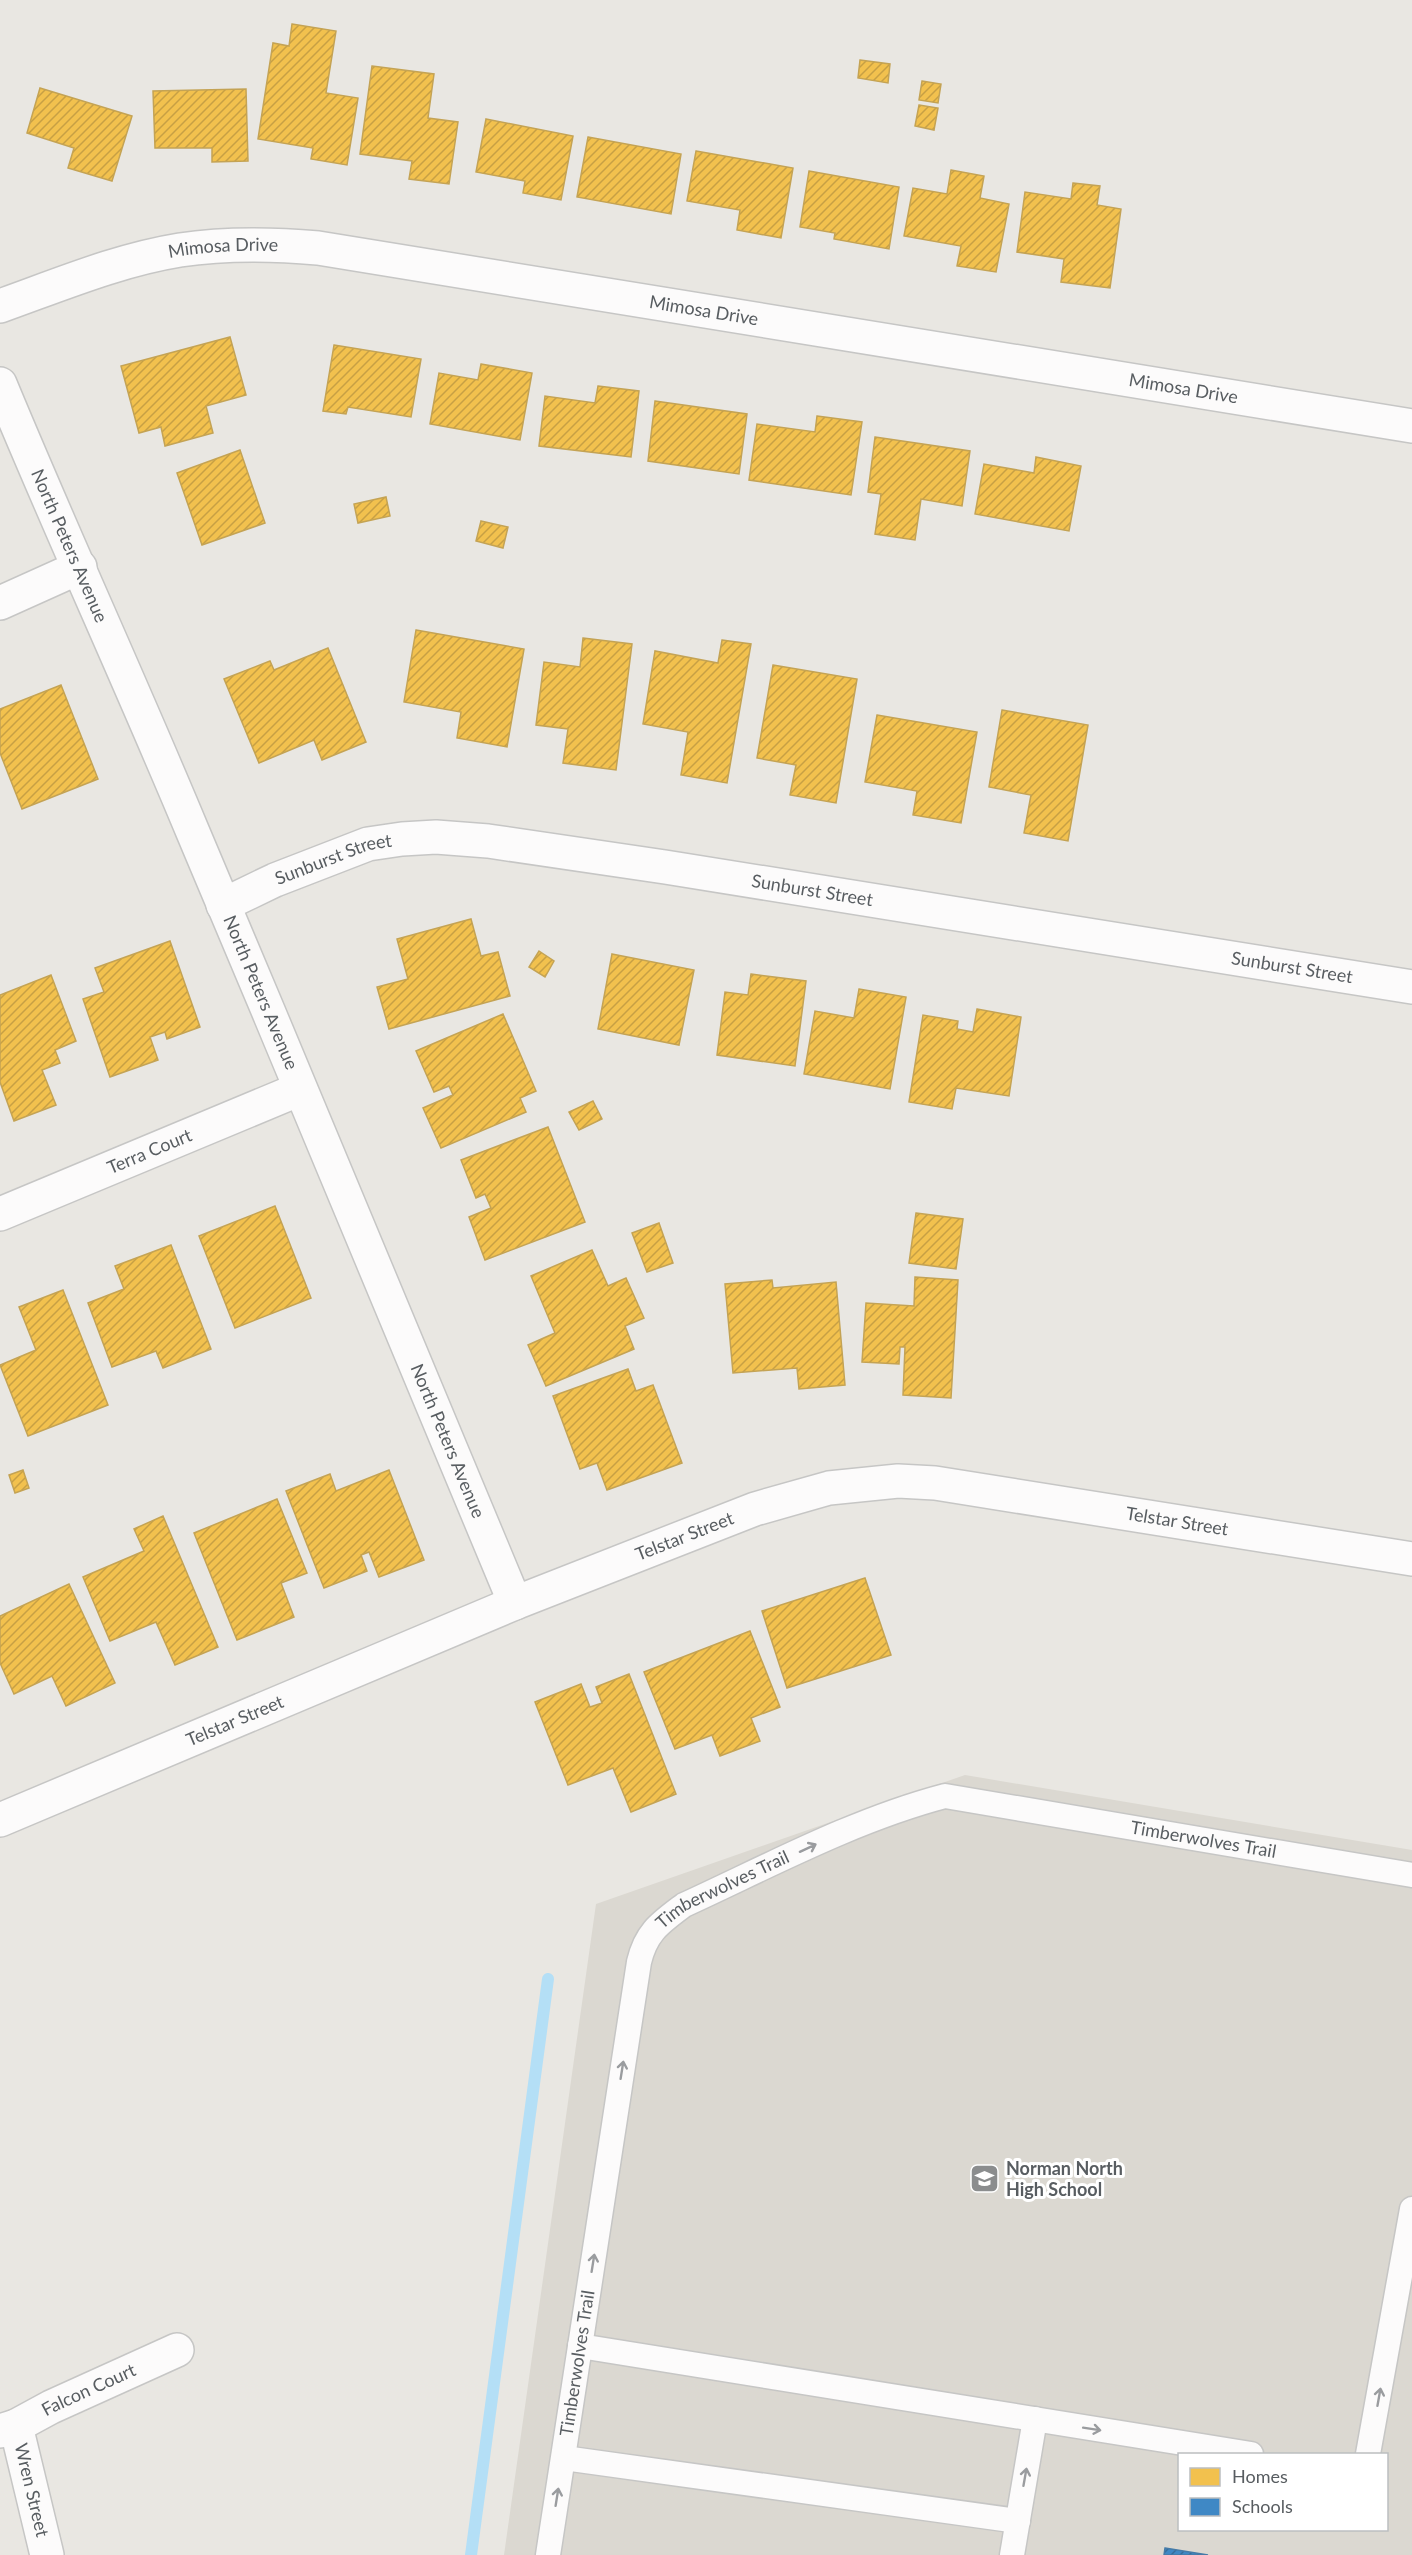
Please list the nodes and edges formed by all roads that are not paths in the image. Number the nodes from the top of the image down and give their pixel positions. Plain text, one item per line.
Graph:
1 (0, 306) edge
2 (0, 384) edge
3 (1412, 426) edge
4 (80, 567) junction
5 (0, 603) edge
6 (223, 905) junction
7 (1412, 987) edge
8 (300, 1089) junction
9 (0, 1214) edge
10 (1412, 1559) edge
11 (514, 1603) junction
12 (0, 1820) edge
13 (1412, 1875) edge
14 (1412, 2209) edge
15 (580, 2346) junction
16 (177, 2350) dead end
17 (1035, 2419) junction
18 (8, 2428) edge
19 (1245, 2453) edge
20 (1368, 2453) edge
21 (564, 2458) junction
22 (1018, 2521) junction
23 (47, 2555) edge
24 (548, 2555) edge
25 (1012, 2555) edge

1 - 3 street, Mimosa Drive
2 - 4 street, North Peters Avenue
4 - 5 street
4 - 6 street, North Peters Avenue
6 - 7 street, Sunburst Street
6 - 8 street, North Peters Avenue
8 - 9 street, Terra Court
8 - 11 street, North Peters Avenue
10 - 11 street, Telstar Street
11 - 12 street, Telstar Street
15 -> 13 lane, Timberwolves Trail
20 -> 14 lane
15 - 17 lane
15 - 21 lane, Timberwolves Trail
16 - 18 street, Falcon Court
17 -> 19 lane
22 -> 17 lane
18 - 23 street, Wren Street
21 - 22 lane
24 -> 21 lane, Timberwolves Trail
22 - 25 lane

